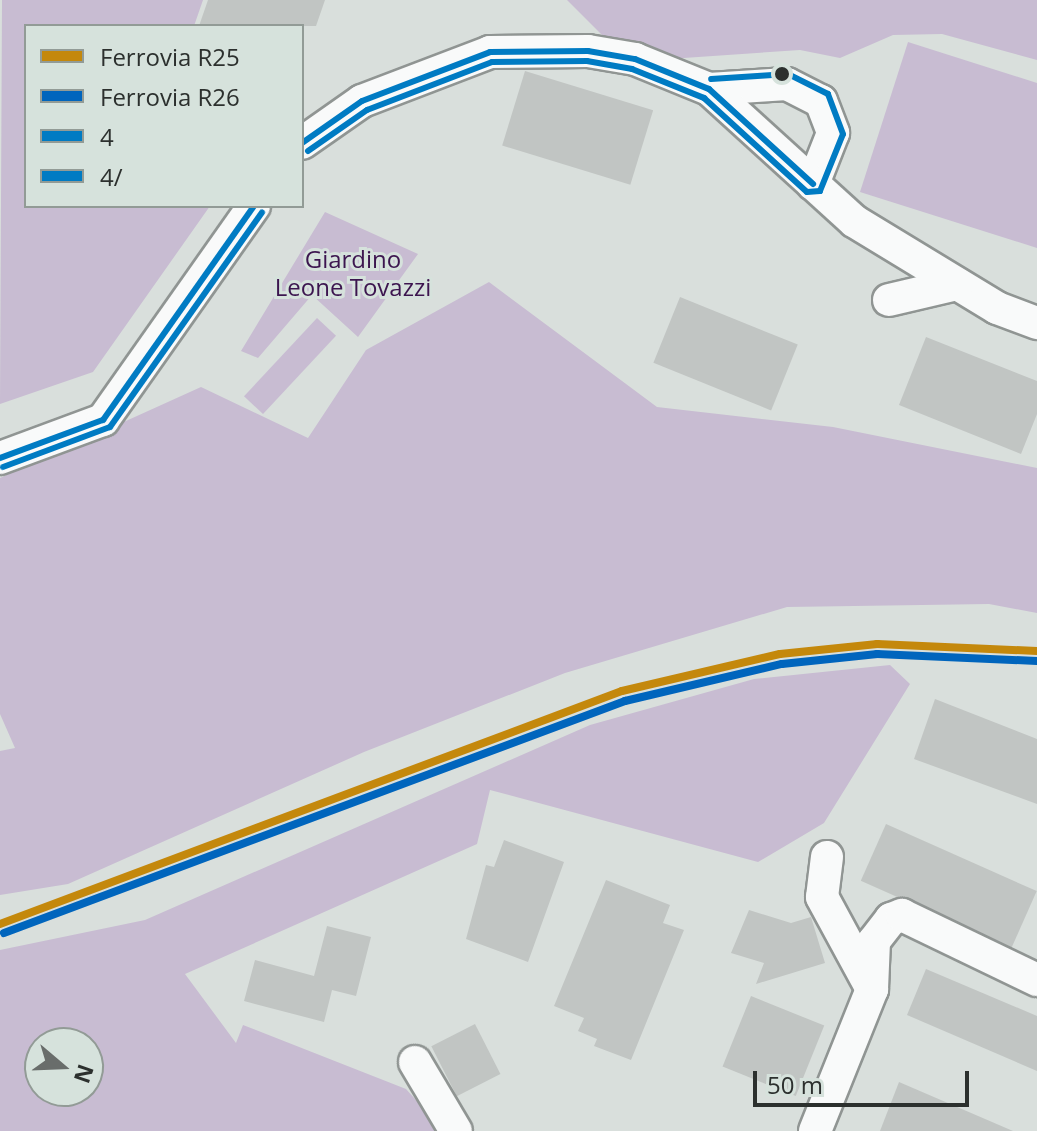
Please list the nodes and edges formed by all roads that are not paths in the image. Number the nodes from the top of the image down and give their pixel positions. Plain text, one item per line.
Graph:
1 (709, 89) junction
2 (304, 142) edge
3 (813, 184) junction
4 (253, 208) edge
5 (957, 284) junction
6 (889, 300) dead end
7 (1037, 323) edge
8 (0, 458) edge
9 (827, 857) dead end
10 (1037, 980) edge
11 (872, 989) junction
12 (415, 1062) dead end
13 (456, 1131) edge
14 (815, 1131) edge

1 - 2 street
1 - 3 street
1 - 3 street
3 - 5 street
4 - 8 street
5 - 6 street
5 - 7 street
9 - 11 street
10 - 11 street
11 - 14 street
12 - 13 street

